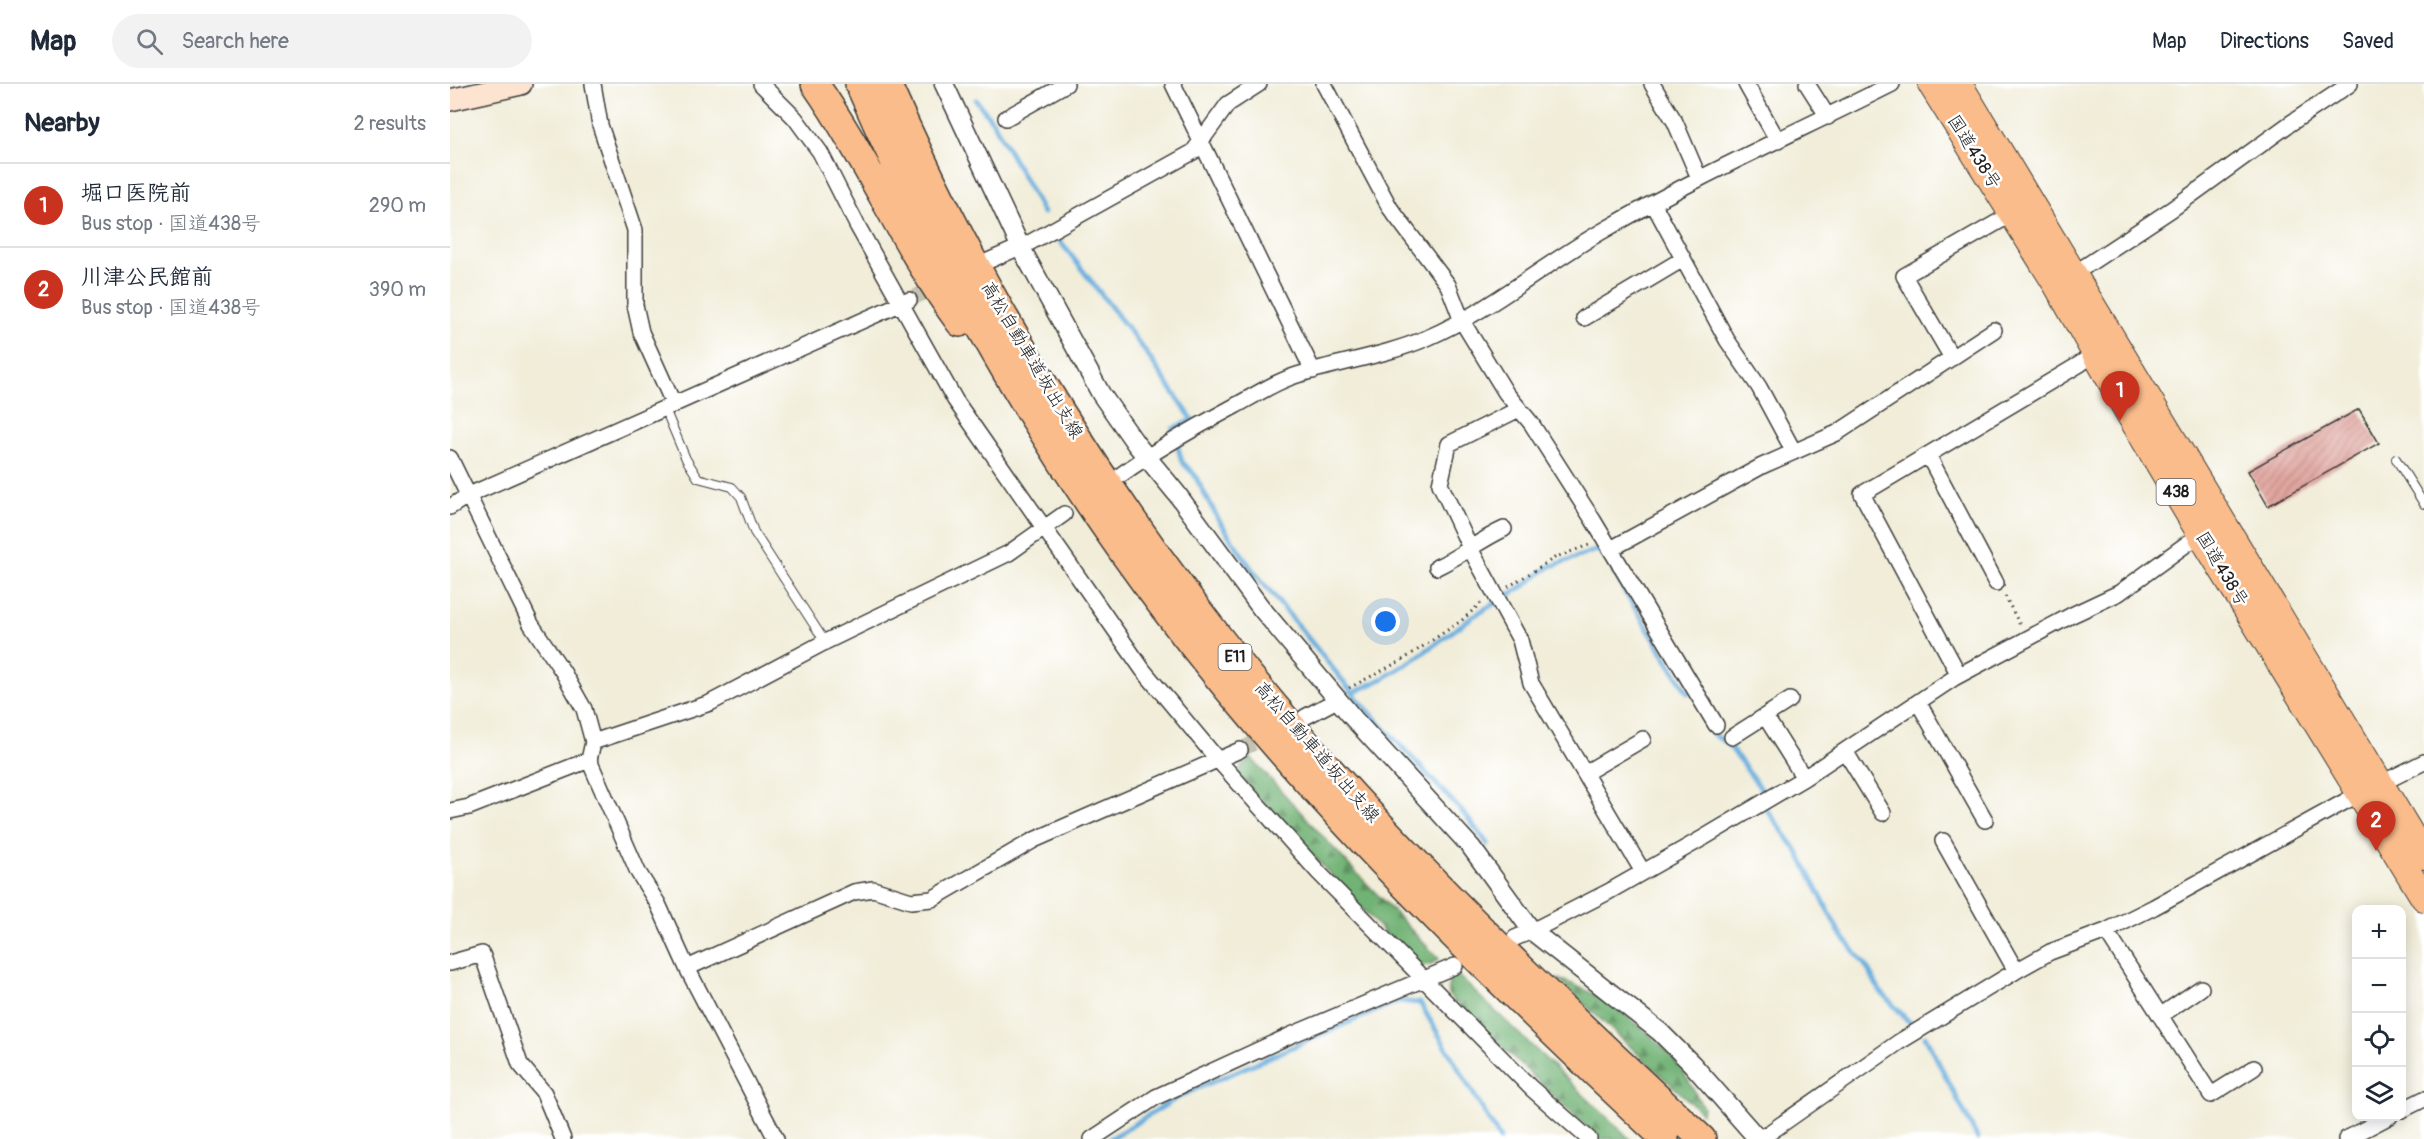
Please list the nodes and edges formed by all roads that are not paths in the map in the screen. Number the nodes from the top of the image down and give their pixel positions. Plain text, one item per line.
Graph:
1 (521, 84) edge
2 (593, 84) edge
3 (761, 84) edge
4 (814, 84) edge
5 (859, 84) edge
6 (886, 84) edge
7 (944, 84) edge
8 (1066, 84) edge
9 (1173, 84) edge
10 (1259, 84) edge
11 (1324, 84) edge
12 (1652, 84) edge
13 (1746, 84) edge
14 (1807, 84) edge
15 (1892, 84) edge
16 (1931, 84) edge
17 (1959, 84) edge
18 (2350, 84) edge
19 (1041, 90) edge
20 (450, 100) edge
21 (1828, 117) junction
22 (1006, 118) dead end
23 (1201, 141) junction
24 (1778, 141) junction
25 (1699, 178) junction
26 (1653, 203) junction
27 (2021, 208) junction
28 (1021, 248) junction
29 (1683, 259) junction
30 (988, 261) dead end
31 (2064, 280) junction
32 (906, 301) junction
33 (1584, 318) dead end
34 (1462, 321) junction
35 (1994, 330) dead end
36 (2103, 347) junction
37 (1952, 358) junction
38 (1313, 370) junction
39 (669, 407) junction
40 (1519, 409) junction
41 (1794, 452) junction
42 (1928, 455) junction
43 (1147, 456) junction
44 (450, 458) edge
45 (2396, 459) dead end
46 (1122, 474) dead end
47 (1080, 490) junction
48 (469, 495) junction
49 (2424, 504) edge
50 (450, 507) edge
51 (1064, 514) dead end
52 (1045, 528) junction
53 (1504, 529) dead end
54 (2212, 530) junction
55 (1608, 544) junction
56 (1471, 548) junction
57 (1437, 567) dead end
58 (1996, 583) road end
59 (825, 642) junction
60 (1959, 675) junction
61 (1337, 700) junction
62 (1790, 700) dead end
63 (1918, 702) junction
64 (1765, 716) junction
65 (1305, 717) dead end
66 (1716, 725) dead end
67 (1732, 737) dead end
68 (1643, 739) dead end
69 (593, 742) junction
70 (1240, 750) tunnel mouth
71 (1845, 751) junction
72 (589, 760) junction
73 (1218, 760) junction
74 (2424, 762) edge
75 (1585, 773) junction
76 (1804, 778) junction
77 (2370, 790) junction
78 (450, 811) edge
79 (1883, 813) dead end
80 (1985, 820) dead end
81 (1943, 841) dead end
82 (2424, 856) edge
83 (1643, 872) junction
84 (2424, 898) edge
85 (1532, 931) junction
86 (2106, 931) junction
87 (1515, 938) dead end
88 (450, 963) edge
89 (1455, 966) dead end
90 (687, 968) junction
91 (2016, 970) junction
92 (1423, 979) junction
93 (2201, 988) dead end
94 (2160, 1016) junction
95 (2254, 1068) dead end
96 (2424, 1099) edge
97 (2406, 1108) edge
98 (2380, 1121) edge
99 (563, 1139) edge
100 (776, 1139) edge
101 (1092, 1139) edge
102 (1589, 1139) edge
103 (1665, 1139) edge
104 (1702, 1139) edge
105 (1757, 1139) edge
106 (2346, 1139) edge

1 - 20 main road
2 - 39 street
3 - 32 street
4 - 47 highway
5 - 47 highway, 高松自動車道坂出支線 / E11
6 - 104 highway, 高松自動車道坂出支線 / E11
7 - 28 street
8 - 19 street
9 - 23 street
10 - 23 street
11 - 34 street
12 - 25 street
13 - 24 street
14 - 21 street
15 - 21 street
16 - 27 highway, 国道438号 / 438
17 - 27 highway, 国道438号 / 438
18 - 31 street
19 - 22 street
21 - 24 street
23 - 28 street
23 - 38 street
24 - 25 street
25 - 26 street
26 - 29 street
26 - 34 street
27 - 31 highway, 国道438号 / 438
27 - 37 street
28 - 30 street
28 - 43 street
29 - 33 street
29 - 41 street
31 - 36 highway, 国道438号 / 438
32 - 39 street
32 - 52 street
34 - 38 street
34 - 40 street
35 - 37 street
36 - 42 street
36 - 54 highway, 国道438号 / 438
37 - 41 street
38 - 43 street
39 - 48 street
39 - 59 lane
40 - 55 street
40 - 56 street
41 - 55 street
42 - 58 street
42 - 60 street
43 - 46 street
43 - 61 street
44 - 48 street
45 - 49 lane
47 - 103 highway, 高松自動車道坂出支線 / E11
48 - 50 street
48 - 69 street
51 - 52 street
52 - 59 street
52 - 73 street
53 - 56 street
54 - 60 street
54 - 77 highway, 国道438号 / 438
55 - 66 street
56 - 57 street
56 - 75 street
59 - 69 street
60 - 63 street
61 - 65 street
61 - 85 street
62 - 64 street
63 - 71 street
63 - 80 street
64 - 67 street
64 - 76 street
68 - 75 street
69 - 72 street
70 - 73 street
71 - 76 street
71 - 79 street
72 - 78 street
72 - 90 street
73 - 90 street
73 - 92 street
74 - 77 street
75 - 83 street
76 - 83 street
77 - 82 highway, 国道438号 / 438
77 - 84 highway, 国道438号 / 438
77 - 86 street
81 - 91 street
83 - 85 street
85 - 87 street
85 - 105 street
86 - 91 street
86 - 94 street
88 - 99 street
89 - 92 street
90 - 100 street
91 - 105 street
92 - 101 street
92 - 102 street
93 - 94 street
94 - 95 street
96 - 97 street
98 - 106 street

